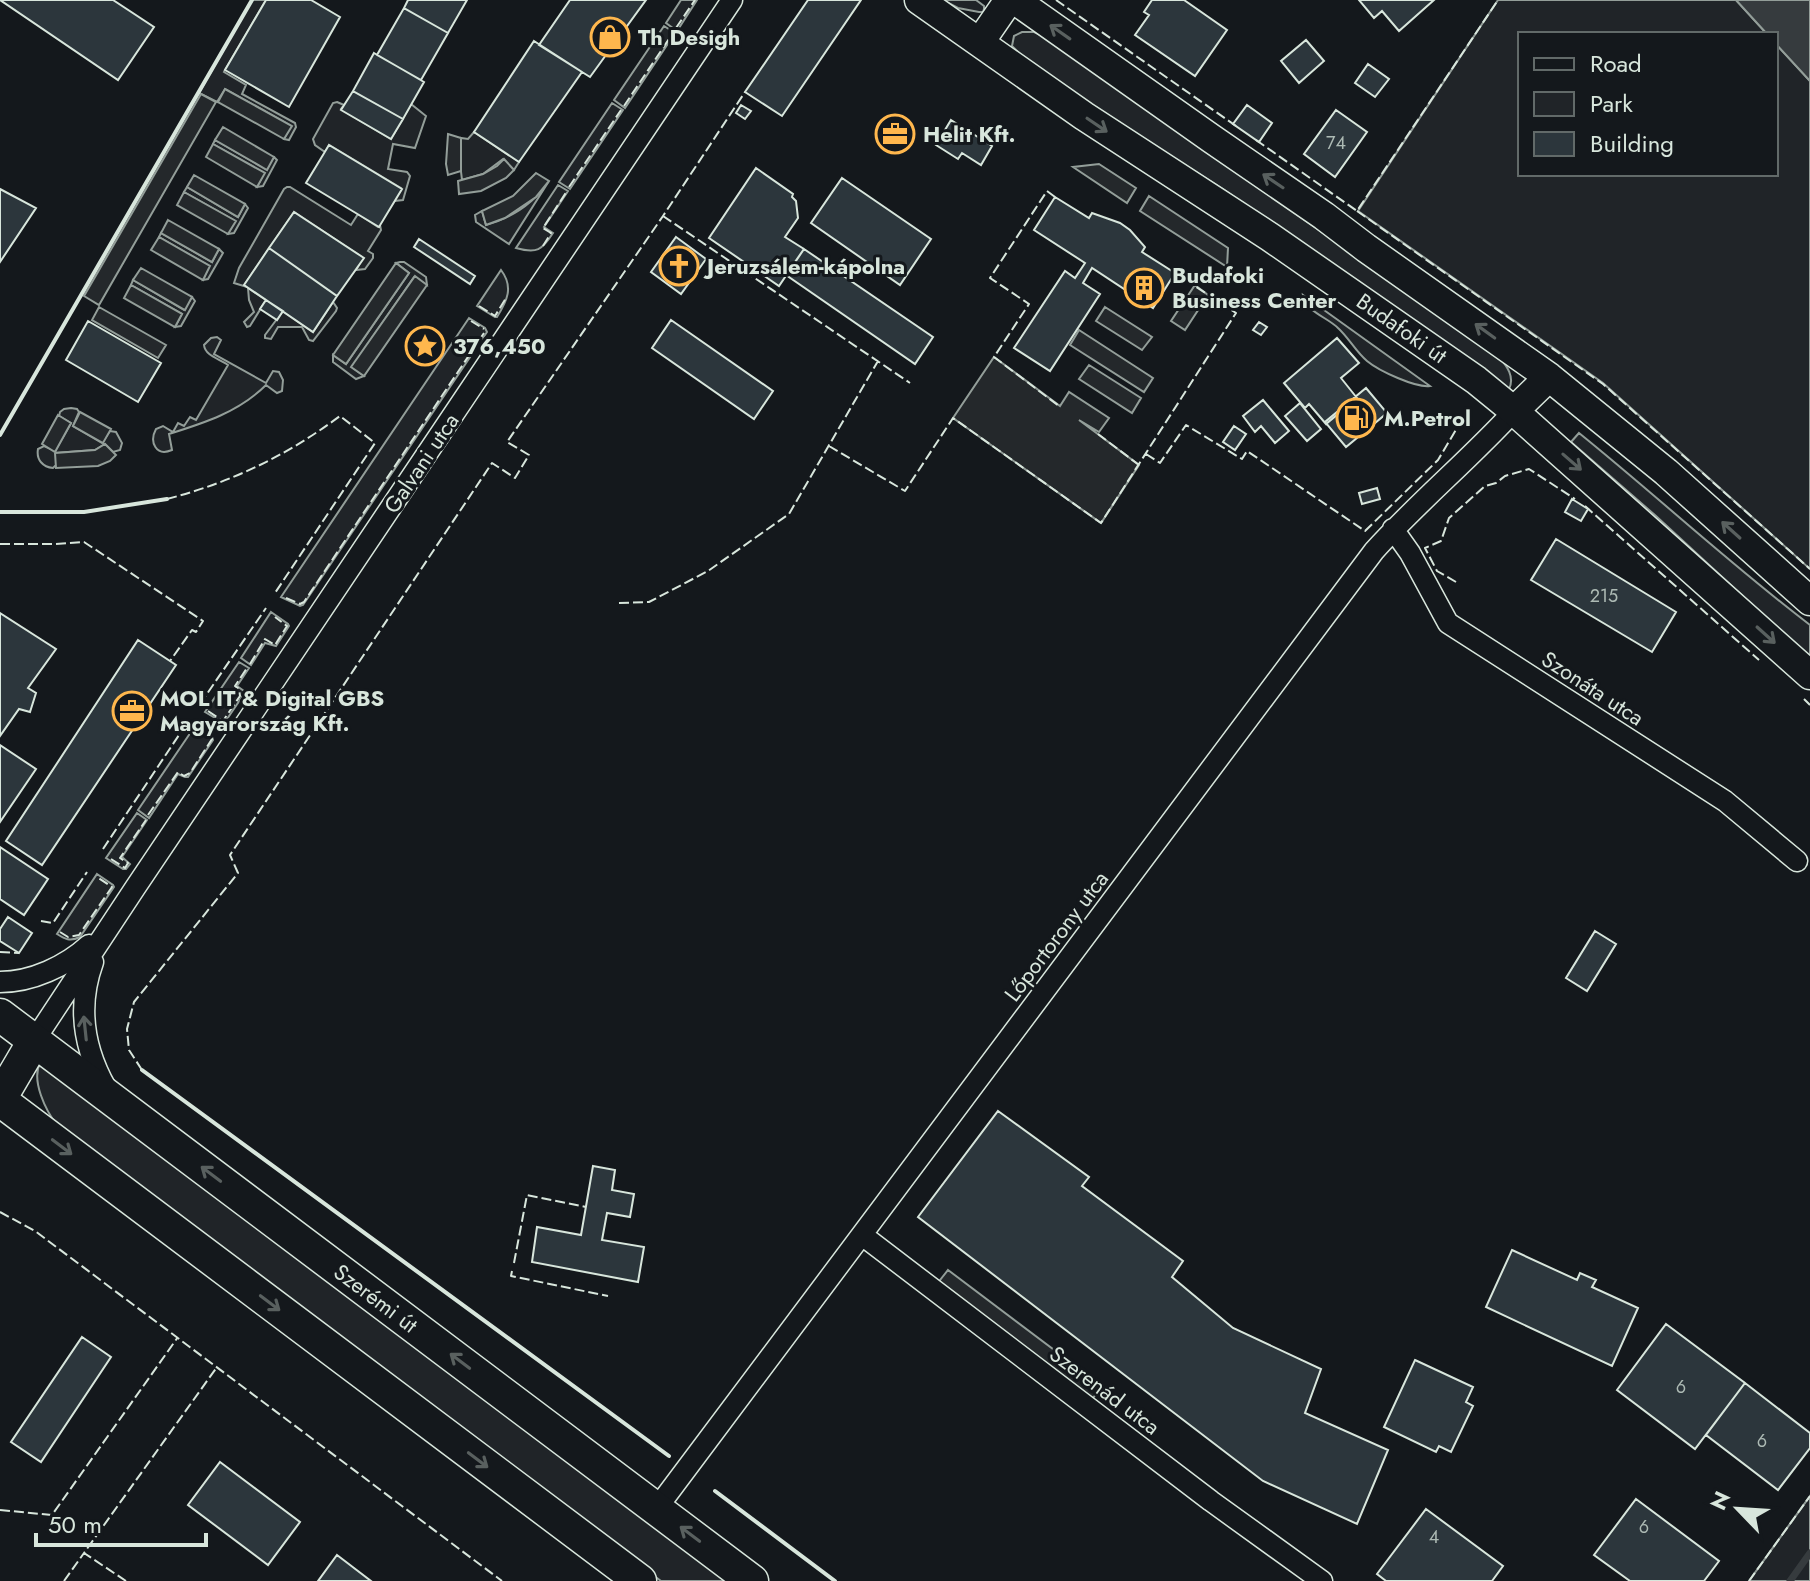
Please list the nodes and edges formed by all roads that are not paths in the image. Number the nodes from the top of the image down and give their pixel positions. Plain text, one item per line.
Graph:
1 (732, 0) edge
2 (919, 0) edge
3 (1009, 0) edge
4 (1015, 0) edge
5 (980, 42) junction
6 (1549, 377) junction
7 (1514, 411) junction
8 (1393, 529) junction
9 (1810, 601) edge
10 (1810, 675) edge
11 (1797, 861) dead end
12 (110, 926) junction
13 (0, 982) edge
14 (0, 1015) edge
15 (34, 1041) junction
16 (0, 1100) edge
17 (112, 1100) junction
18 (862, 1235) junction
19 (657, 1508) junction
20 (640, 1581) edge
21 (752, 1581) edge
22 (1322, 1581) edge

1 - 12 street, Galvani utca
2 - 5 main road, Budafoki út
3 - 5 main road
6 -> 4 main road, Budafoki út
5 -> 7 main road, Budafoki út
6 - 7 main road
9 -> 6 main road, Budafoki út
7 - 8 street, Lőportorony utca
7 -> 10 main road, Budafoki út
8 - 11 street, Szonáta utca
8 - 18 street, Lőportorony utca
12 - 13 street, Galvani utca
12 - 15 street, Galvani utca
17 -> 12 street, Galvani utca
14 - 15 main road, Szerémi út
15 - 16 main road, Galvani utca
15 - 17 main road, Szerémi út
16 -> 20 main road
19 -> 17 main road, Szerémi út
18 - 19 street, Lőportorony utca
18 - 22 street, Szerenád utca
21 -> 19 main road, Szerémi út

